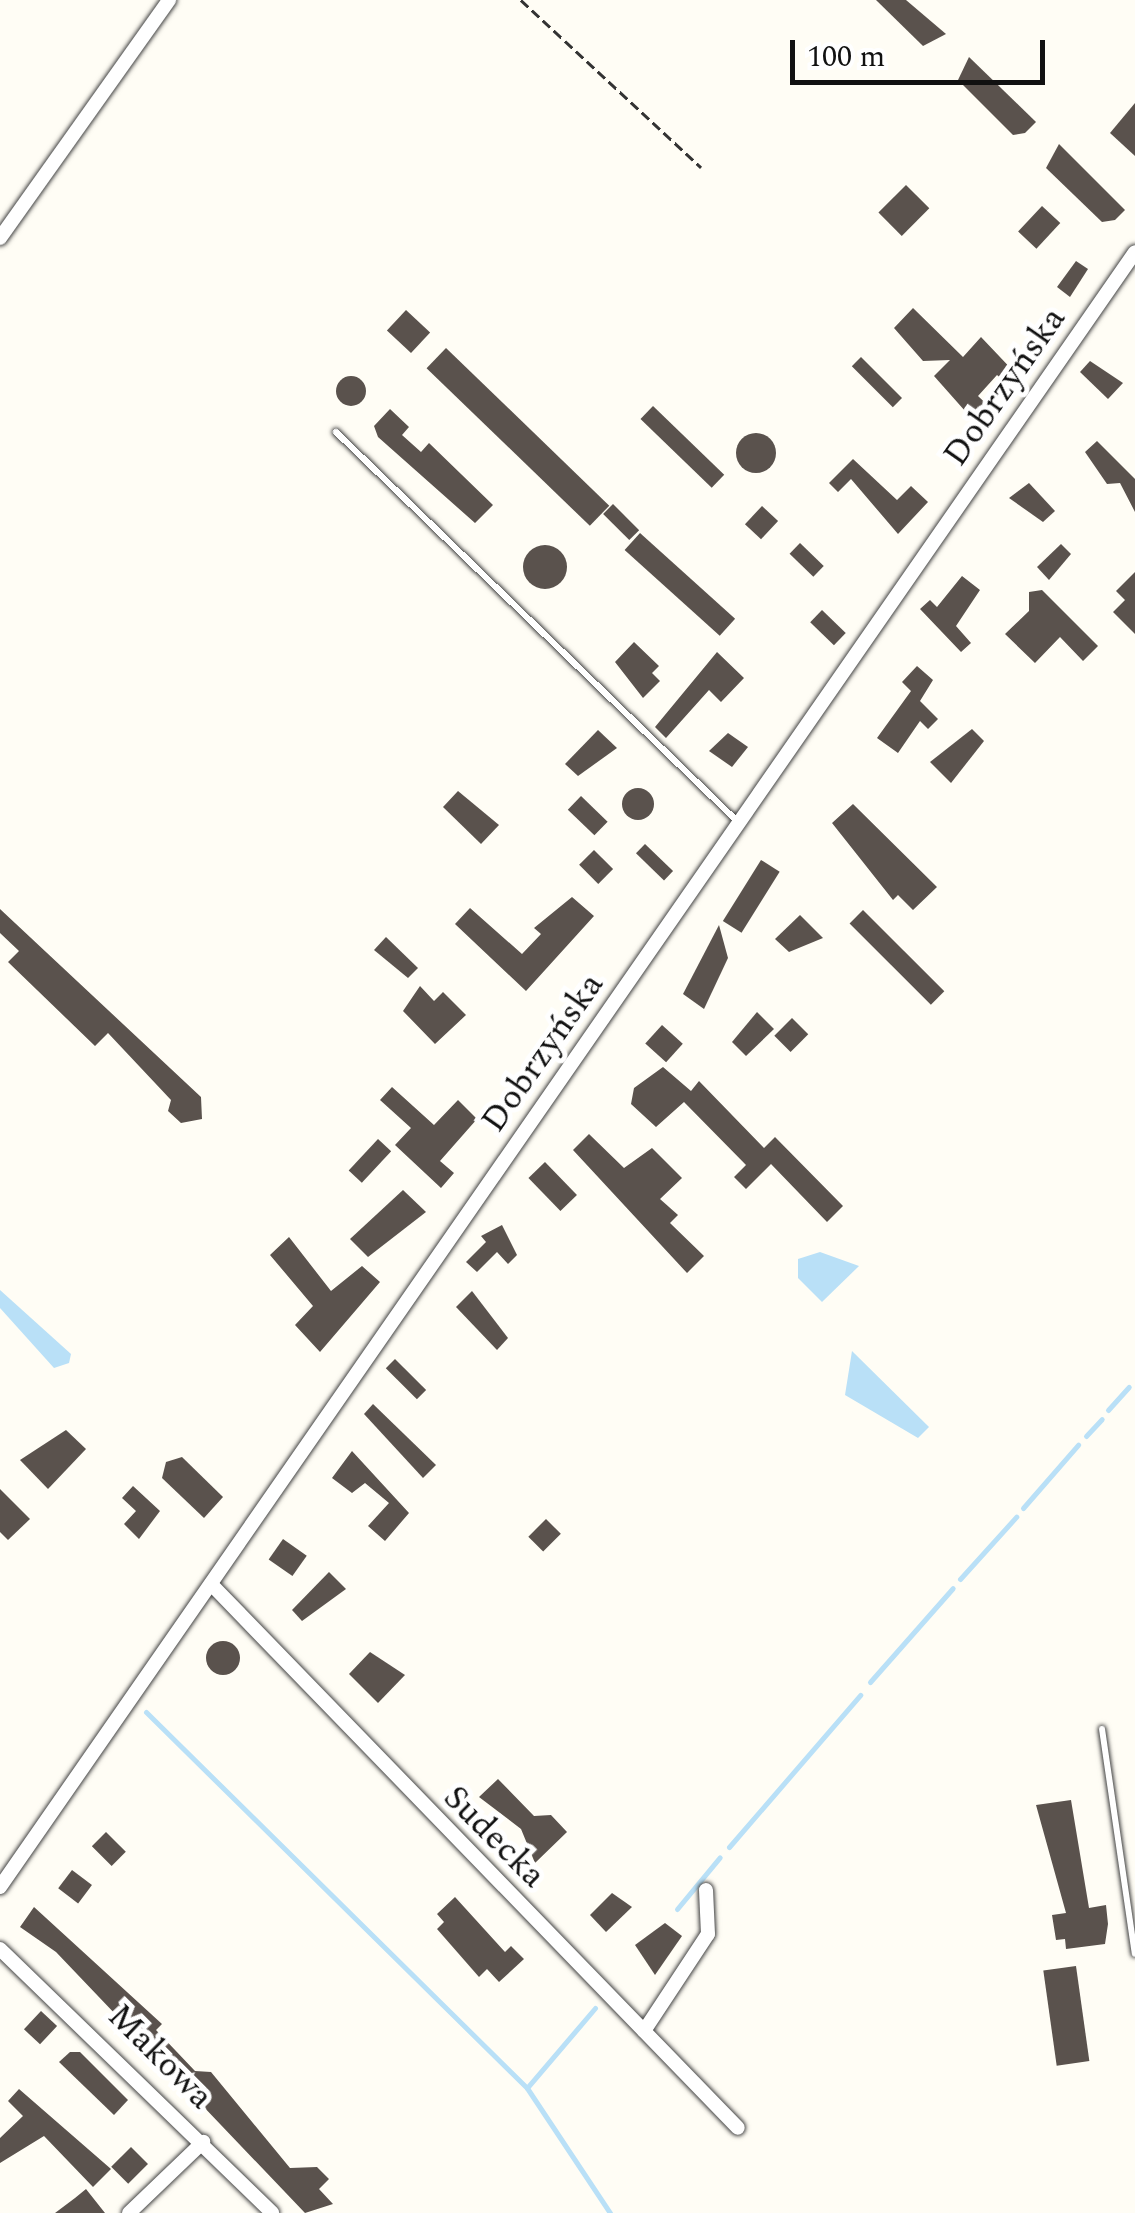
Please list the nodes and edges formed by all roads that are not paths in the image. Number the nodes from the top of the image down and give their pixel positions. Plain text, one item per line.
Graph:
1 (170, 0) edge
2 (0, 238) edge
3 (1135, 252) edge
4 (336, 432) dead end
5 (739, 823) junction
6 (211, 1584) junction
7 (1102, 1729) dead end
8 (0, 1887) edge
9 (706, 1890) dead end
10 (0, 1949) edge
11 (1135, 1954) edge
12 (644, 2031) junction
13 (738, 2128) dead end
14 (203, 2142) junction
15 (128, 2213) edge
16 (272, 2213) edge

1 - 2 street
3 - 5 street, Dobrzyńska
4 - 5 lane
5 - 6 street, Dobrzyńska
6 - 8 street, Dobrzyńska
6 - 12 street, Sudecka
7 - 11 lane
9 - 12 street
10 - 14 street, Makowa
12 - 13 street, Sudecka
14 - 15 street
14 - 16 street, Makowa

